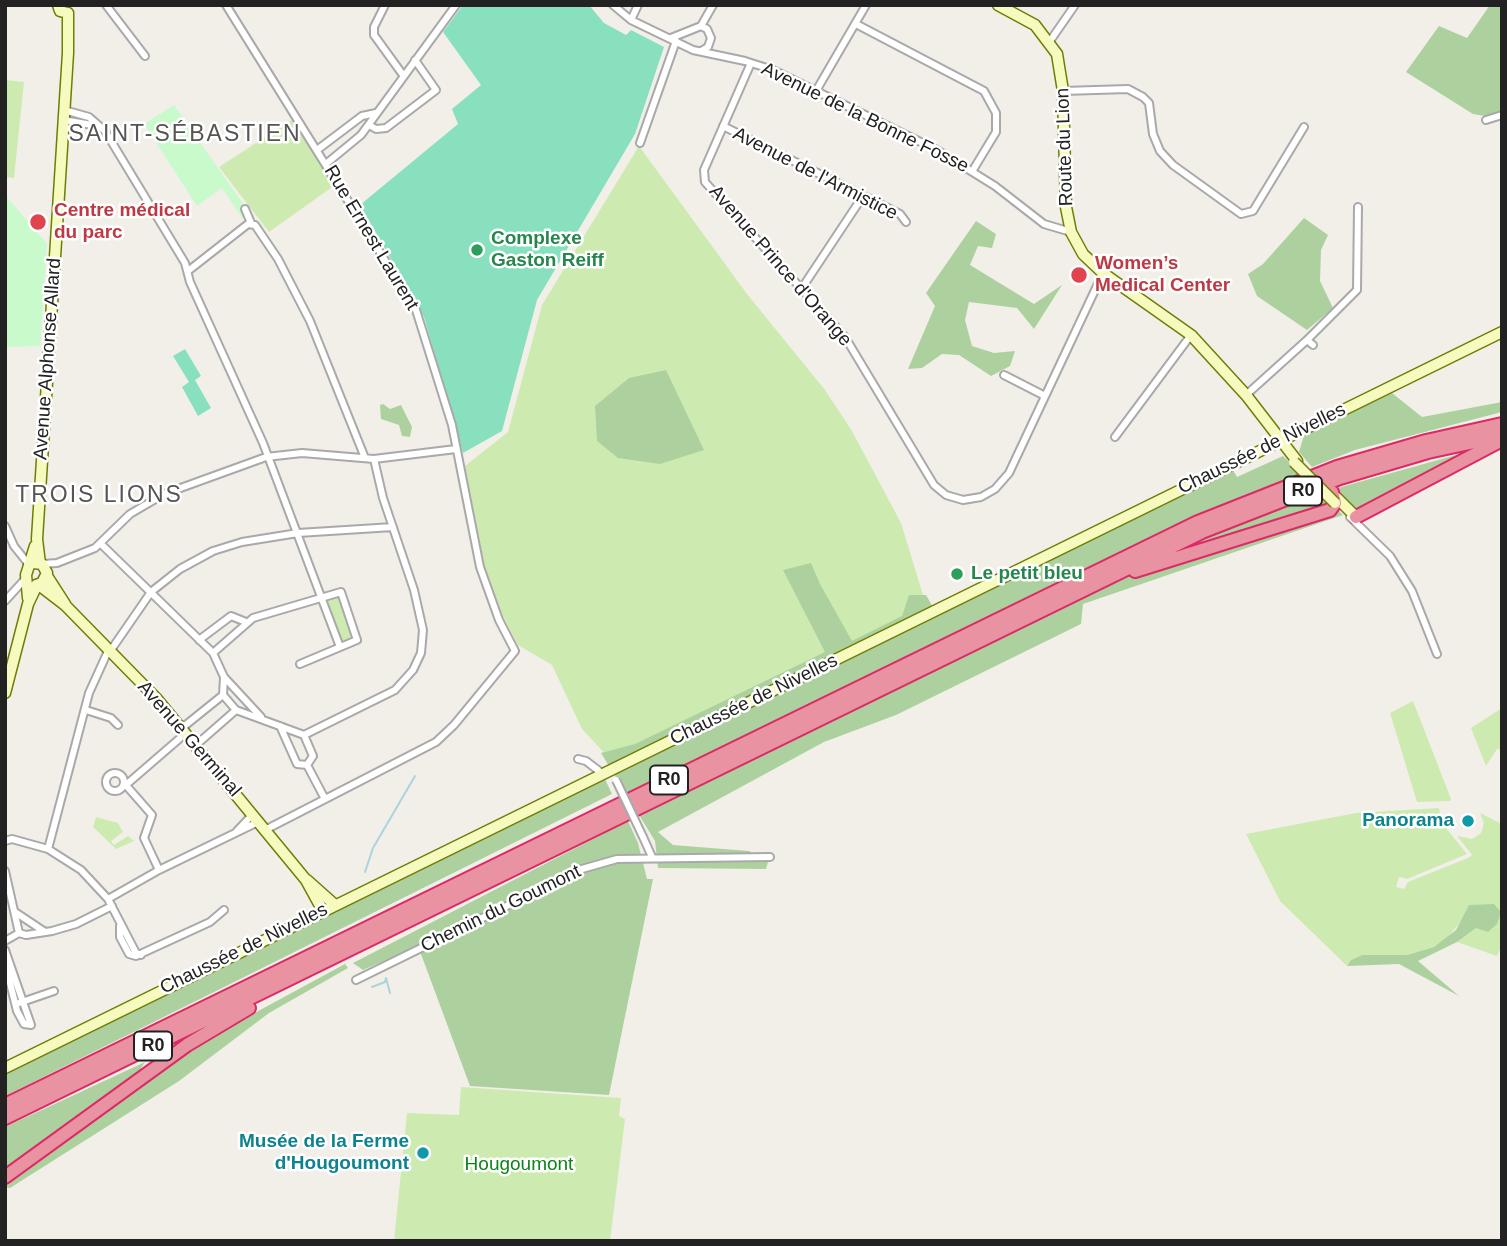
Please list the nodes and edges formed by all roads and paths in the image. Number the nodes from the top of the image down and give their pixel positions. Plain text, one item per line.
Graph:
1 (58, 5) edge
2 (106, 5) edge
3 (226, 5) edge
4 (385, 5) edge
5 (456, 5) edge
6 (613, 5) edge
7 (638, 5) edge
8 (713, 5) edge
9 (866, 5) edge
10 (998, 5) edge
11 (1075, 5) edge
12 (70, 9) edge
13 (631, 20) junction
14 (856, 24) junction
15 (704, 28) junction
16 (686, 33) junction
17 (673, 40) junction
18 (1050, 41) junction
19 (710, 43) junction
20 (687, 46) junction
21 (699, 52) junction
22 (145, 55) dead end
23 (724, 57) junction
24 (415, 60) junction
25 (751, 62) junction
26 (403, 75) junction
27 (816, 91) junction
28 (1063, 91) junction
29 (376, 113) junction
30 (64, 115) junction
31 (1502, 115) edge
32 (1486, 120) dead end
33 (369, 125) junction
34 (723, 127) junction
35 (1304, 128) dead end
36 (640, 143) dead end
37 (317, 149) junction
38 (327, 163) junction
39 (972, 170) junction
40 (863, 196) junction
41 (1358, 207) dead end
42 (245, 209) dead end
43 (905, 222) dead end
44 (251, 223) junction
45 (1071, 232) junction
46 (187, 271) junction
47 (1103, 273) junction
48 (802, 288) junction
49 (1502, 332) edge
50 (1191, 335) junction
51 (1004, 375) dead end
52 (1246, 395) junction
53 (1045, 396) junction
54 (1502, 424) edge
55 (1297, 432) junction
56 (1115, 437) dead end
57 (1502, 438) edge
58 (1279, 440) junction
59 (456, 449) junction
60 (267, 457) junction
61 (365, 458) junction
62 (374, 459) junction
63 (1298, 463) junction
64 (1335, 498) junction
65 (1353, 517) junction
66 (5, 526) edge
67 (393, 527) junction
68 (298, 533) junction
69 (100, 543) junction
70 (37, 574) junction
71 (1114, 575) junction
72 (151, 592) junction
73 (322, 595) junction
74 (5, 601) edge
75 (246, 622) junction
76 (199, 640) junction
77 (340, 647) junction
78 (112, 652) junction
79 (213, 653) junction
80 (1437, 654) dead end
81 (102, 664) junction
82 (300, 664) dead end
83 (224, 677) junction
84 (5, 693) edge
85 (223, 695) junction
86 (86, 710) junction
87 (236, 710) junction
88 (261, 717) junction
89 (118, 725) dead end
90 (280, 726) junction
91 (184, 731) junction
92 (304, 735) junction
93 (196, 745) junction
94 (578, 759) dead end
95 (307, 765) junction
96 (610, 774) junction
97 (325, 799) junction
98 (259, 822) junction
99 (5, 841) edge
100 (48, 849) junction
101 (652, 857) junction
102 (770, 857) dead end
103 (159, 870) junction
104 (5, 871) edge
105 (306, 880) junction
106 (110, 902) junction
107 (335, 905) junction
108 (224, 910) dead end
109 (323, 911) junction
110 (15, 912) junction
111 (45, 932) junction
112 (19, 933) junction
113 (5, 941) edge
114 (5, 950) edge
115 (300, 974) junction
116 (356, 980) dead end
117 (54, 991) dead end
118 (5, 1068) edge
119 (5, 1105) edge
120 (5, 1118) edge
121 (5, 1177) edge

1 - 12 main road
2 - 22 street
3 - 37 street, Rue Ernest Laurent
4 - 26 street
5 - 24 street
6 - 13 street
7 - 13 street
8 - 15 street
9 - 14 street
10 - 18 main road, Route du Lion
11 - 18 street
12 - 30 main road, Avenue Alphonse Allard
13 - 17 street
14 - 27 street
14 - 39 street
15 - 16 street
15 - 19 street
16 - 17 street
16 - 20 street
17 - 20 street
17 - 36 street
18 - 28 main road, Route du Lion
19 - 21 street
19 - 23 street
20 - 21 street
21 - 23 street, Avenue de la Bonne Fosse
23 - 25 street, Avenue de la Bonne Fosse
24 - 26 street
24 - 33 street
25 - 27 street, Avenue de la Bonne Fosse
25 - 34 street, Avenue Prince d'Orange
26 - 29 street
27 - 39 street, Avenue de la Bonne Fosse
28 - 35 street
28 - 45 main road, Route du Lion
29 - 33 street
29 - 37 street
30 - 46 street
30 - 70 main road, Avenue Alphonse Allard
31 - 32 street
33 - 38 street
34 - 40 street, Avenue de l'Armistice
34 - 48 street, Avenue Prince d'Orange
37 - 38 street, Rue Ernest Laurent
38 - 59 street, Rue Ernest Laurent
39 - 45 street, Avenue de la Bonne Fosse
40 - 43 street, Avenue de l'Armistice
40 - 48 street
41 - 52 street
42 - 44 street
44 - 46 street
44 - 61 street
45 - 47 main road, Route du Lion
46 - 60 street
47 - 50 main road, Route du Lion
47 - 53 street, Avenue Prince d'Orange
48 - 53 street, Avenue Prince d'Orange
49 - 55 main road, Chaussée de Nivelles
50 - 52 main road, Route du Lion
50 - 56 street
51 - 53 street
52 - 58 main road, Route du Lion
54 - 119 highway, R0
55 - 58 main road, Chaussée de Nivelles
55 - 63 main road
57 - 65 highway
57 - 71 highway, R0
58 - 63 main road, Route du Lion
58 - 96 main road, Chaussée de Nivelles
59 - 62 street
59 - 97 street, Rue Ernest Laurent
60 - 61 street
60 - 68 street
60 - 69 street
61 - 62 street
62 - 67 street
63 - 64 main road, Route du Lion, bridge
64 - 65 main road, Route du Lion
64 - 71 highway
65 - 80 street, Route du Lion
66 - 70 street
67 - 68 street
67 - 92 street
68 - 72 street
68 - 73 street
69 - 70 street
69 - 72 street
70 - 74 street
70 - 78 main road, Avenue Germinal
70 - 84 main road, Avenue Alphonse Allard
71 - 115 highway, R0
72 - 76 street
72 - 78 street
73 - 75 street
73 - 77 street
73 - 77 street
75 - 76 street
75 - 79 street
76 - 79 street
77 - 82 street
78 - 81 street
78 - 81 street
78 - 91 main road, Avenue Germinal
79 - 83 street
81 - 86 street
83 - 85 street
83 - 88 street
85 - 87 street
85 - 91 street
86 - 89 street
86 - 100 street
87 - 88 street
87 - 93 street
88 - 90 street
90 - 92 street
90 - 95 street
91 - 93 main road, Avenue Germinal
91 - 103 street
92 - 95 street
93 - 98 main road, Avenue Germinal
94 - 96 street
95 - 97 street
96 - 101 street, bridge
96 - 107 main road, Chaussée de Nivelles
97 - 98 street
98 - 103 street
98 - 105 main road, Avenue Germinal
99 - 100 street
100 - 106 street
101 - 102 street, Chemin du Goumont
101 - 116 street, Chemin du Goumont
103 - 106 street
104 - 110 street
105 - 107 main road, Avenue Germinal
105 - 109 main road, Avenue Germinal
106 - 108 street
106 - 111 street
107 - 109 main road, Chaussée de Nivelles
109 - 118 main road, Chaussée de Nivelles
110 - 111 street
110 - 112 street
111 - 112 street
112 - 113 street
114 - 117 street
115 - 120 highway, R0
115 - 121 highway

